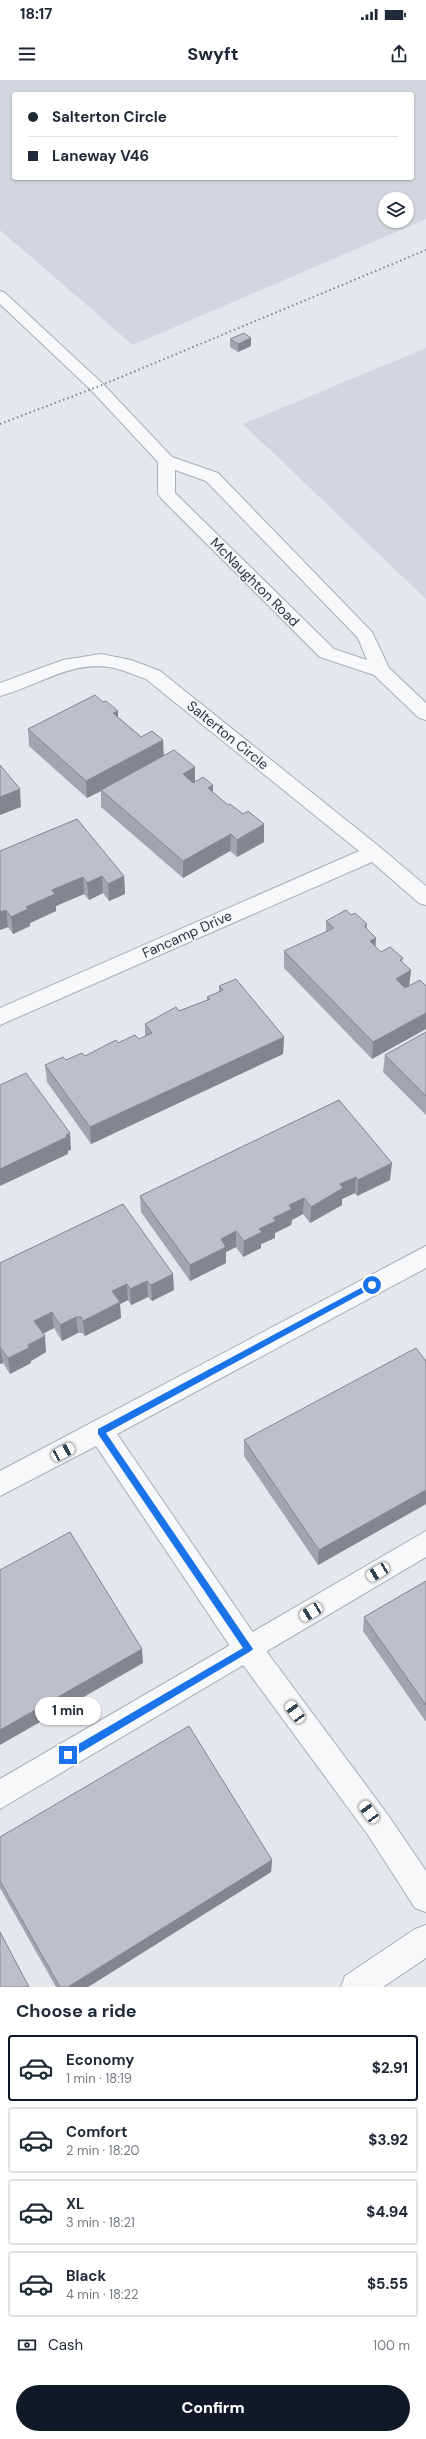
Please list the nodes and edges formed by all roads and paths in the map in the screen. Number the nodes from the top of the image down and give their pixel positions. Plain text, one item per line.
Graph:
1 (0, 296) edge
2 (166, 460) junction
3 (381, 671) junction
4 (0, 690) edge
5 (426, 714) edge
6 (374, 853) junction
7 (426, 898) edge
8 (0, 1017) edge
9 (426, 1256) edge
10 (101, 1432) junction
11 (0, 1484) edge
12 (426, 1543) edge
13 (248, 1649) junction
14 (0, 1794) edge
15 (426, 1897) edge
16 (426, 1940) edge
17 (356, 1987) edge

1 - 2 street, McNaughton Road
2 - 3 street, McNaughton Road
2 - 3 street, McNaughton Road
3 - 5 street, McNaughton Road
4 - 6 street, Salterton Circle
6 - 7 street, Salterton Circle
6 - 8 street, Fancamp Drive
9 - 10 street
10 - 11 street
10 - 13 street
12 - 13 street
13 - 14 street
13 - 15 street
16 - 17 street

